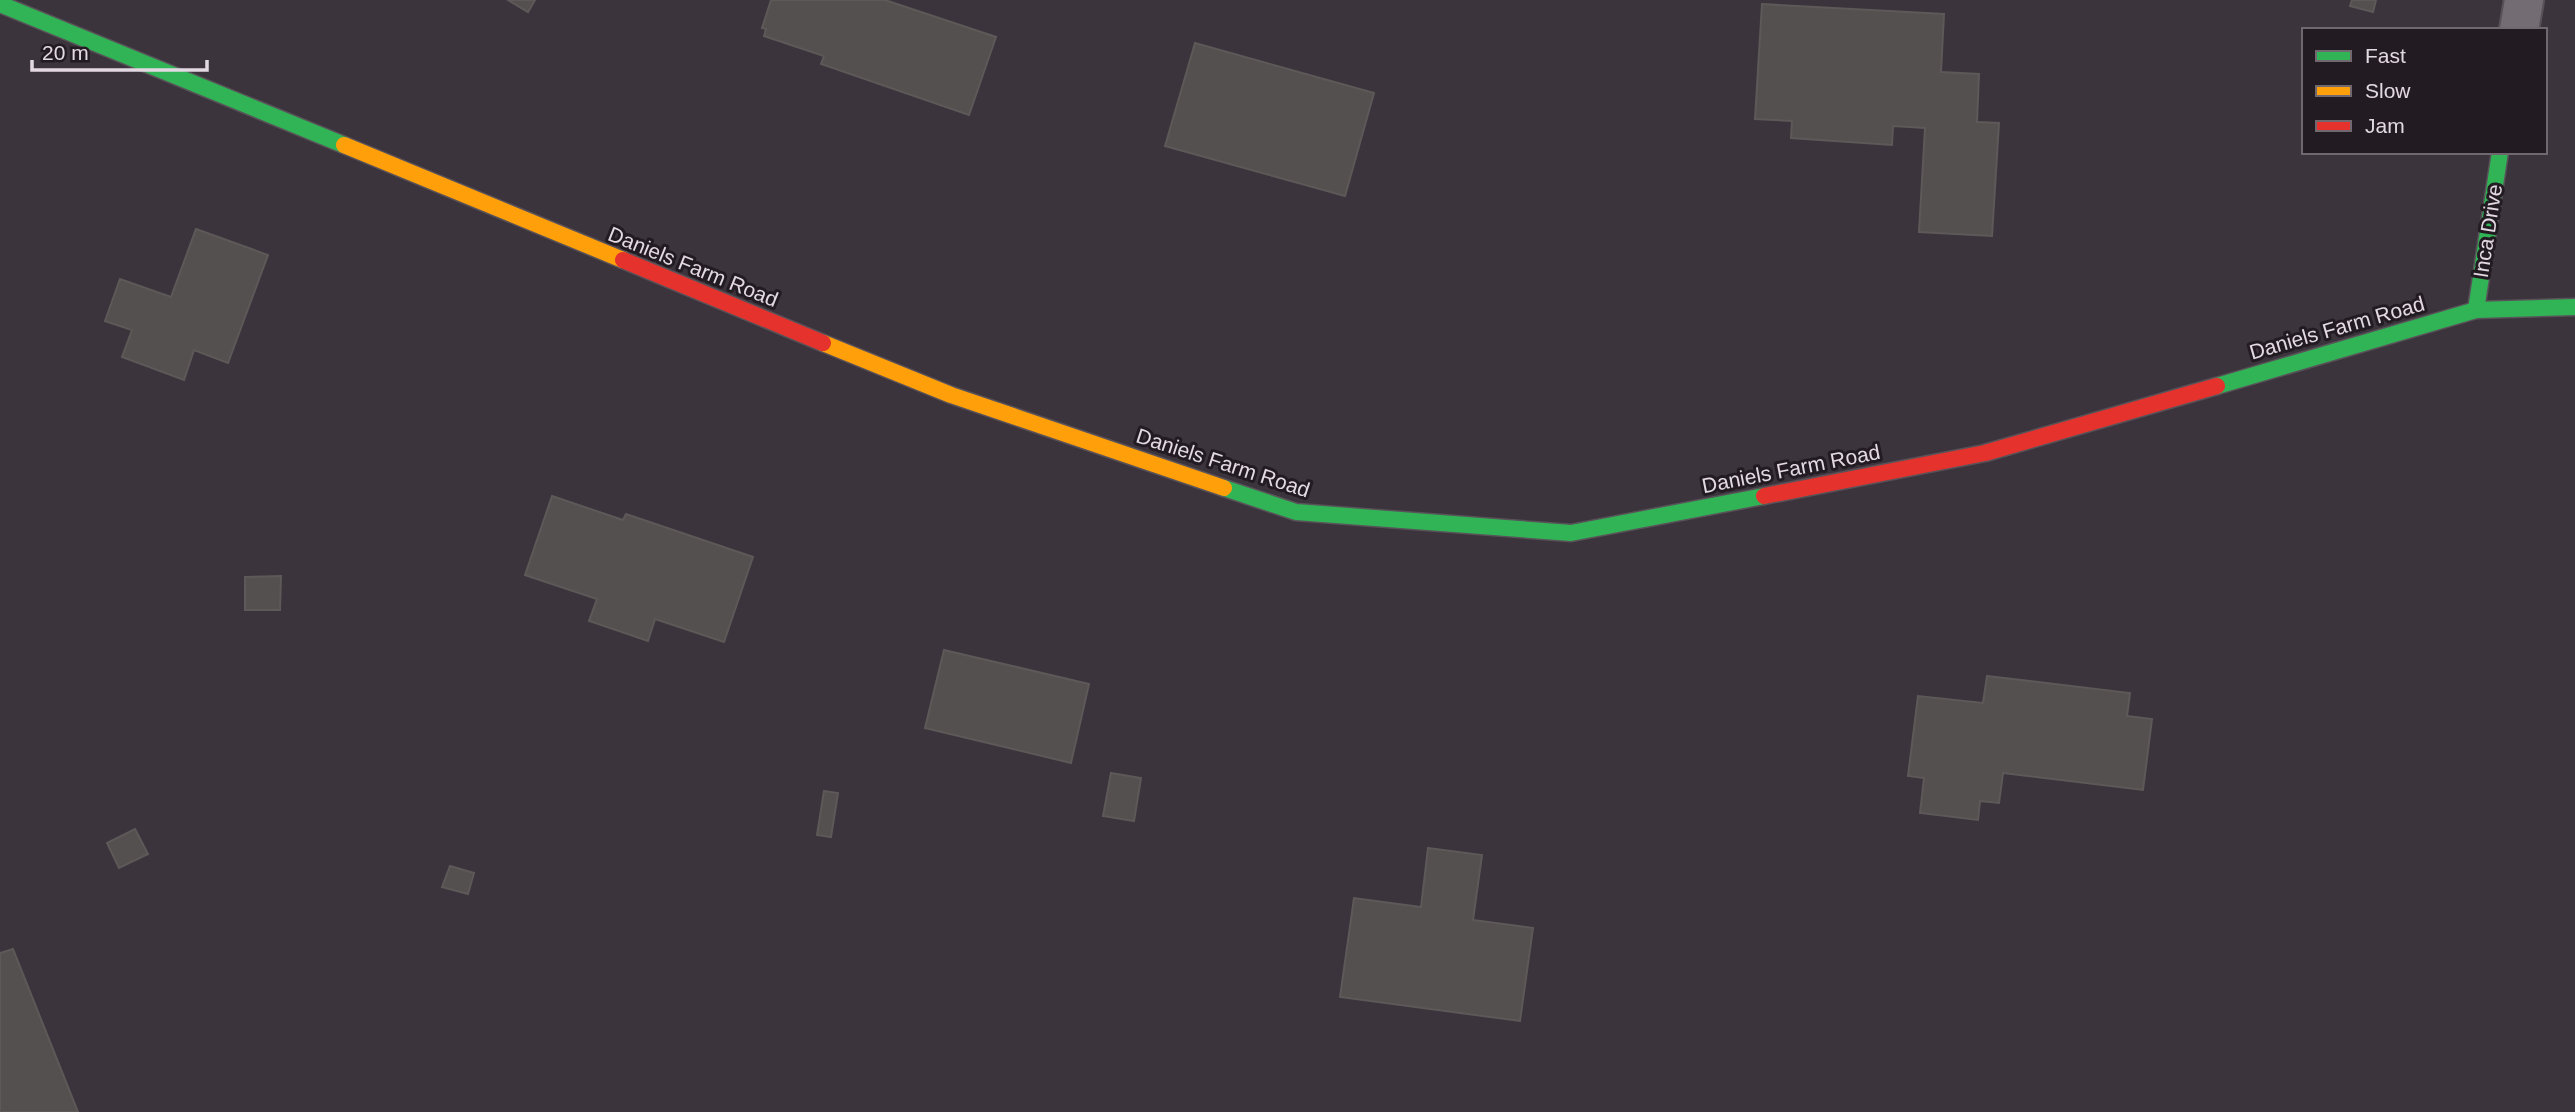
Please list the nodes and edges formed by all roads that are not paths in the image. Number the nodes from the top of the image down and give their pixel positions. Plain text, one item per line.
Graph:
1 (2524, 0) edge
2 (0, 4) edge
3 (2519, 28) edge
4 (2500, 154) edge
5 (2575, 307) edge
6 (2476, 310) junction

1 - 3 street
2 - 6 main road, Daniels Farm Road
4 - 6 main road, Inca Drive
5 - 6 main road, Daniels Farm Road

